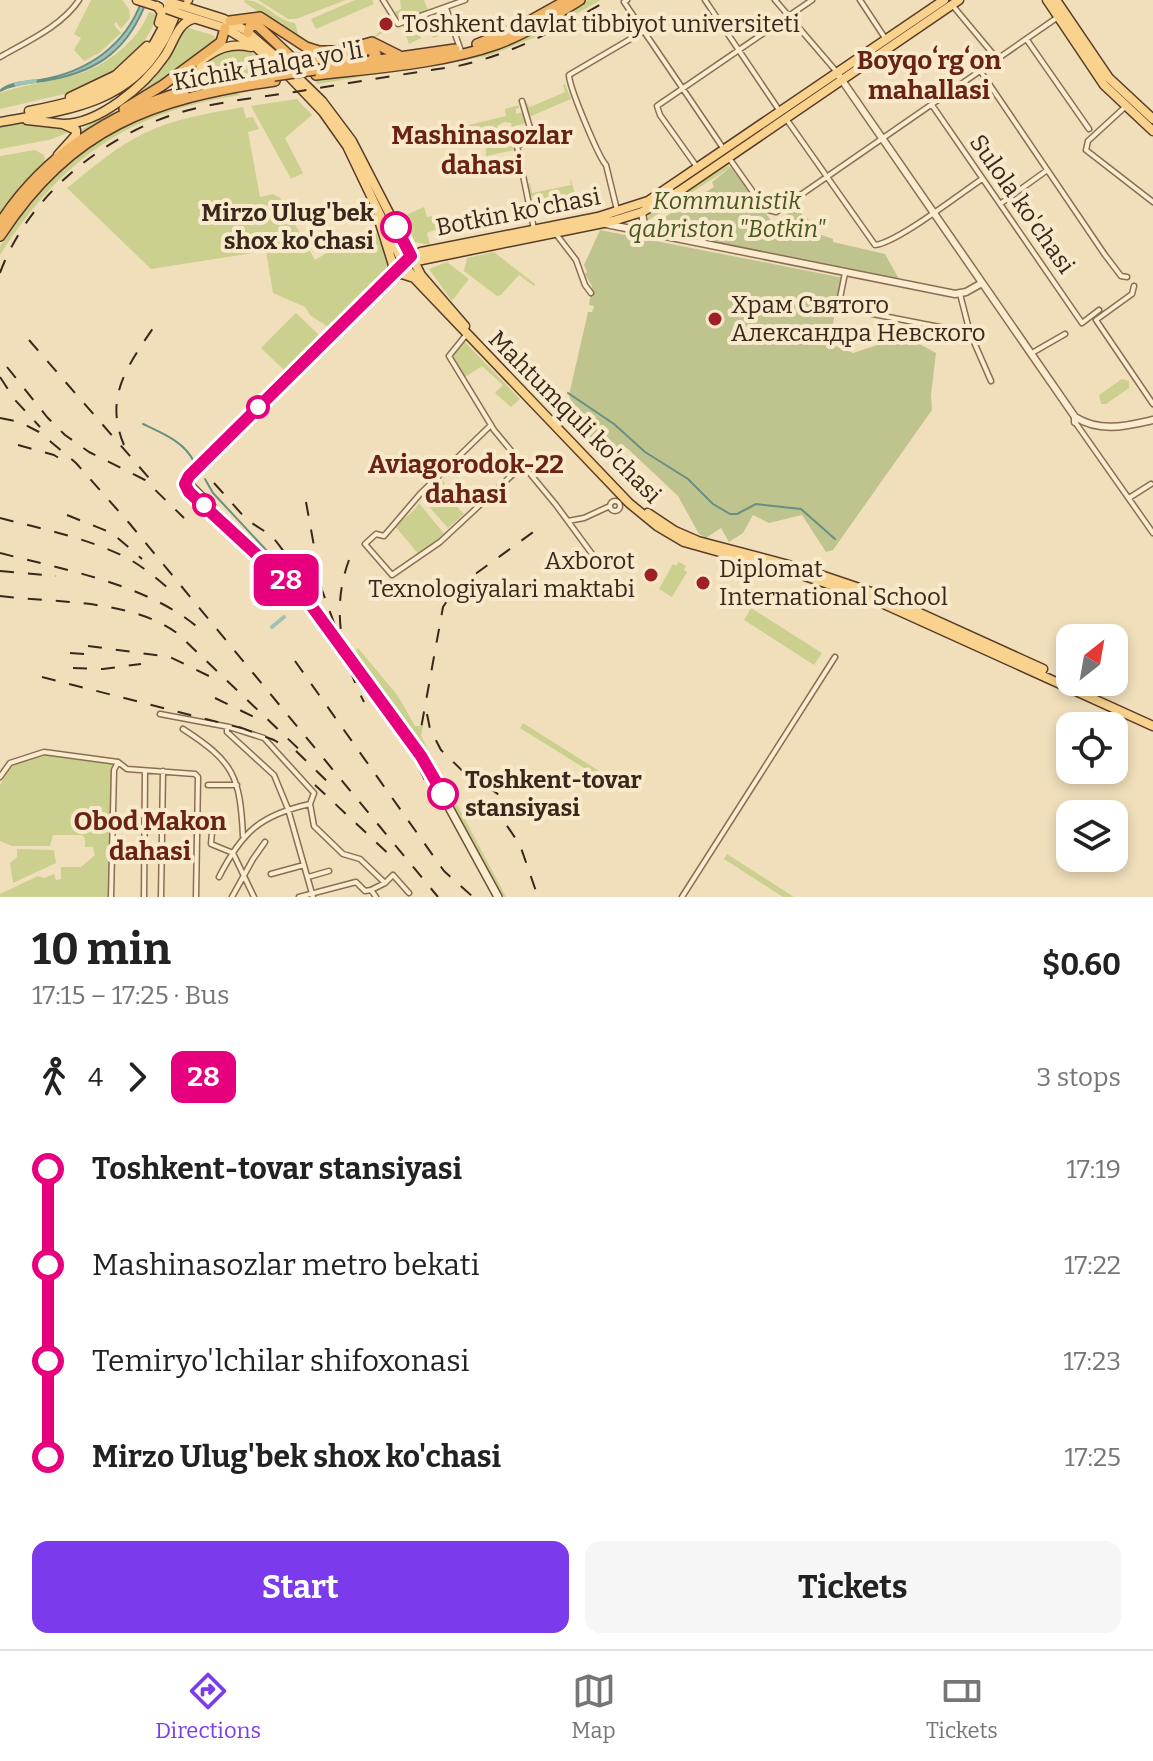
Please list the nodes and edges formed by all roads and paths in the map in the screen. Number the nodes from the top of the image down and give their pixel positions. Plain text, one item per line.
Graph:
1 (79, 0) edge
2 (137, 0) edge
3 (383, 0) edge
4 (465, 0) edge
5 (567, 0) edge
6 (580, 0) edge
7 (705, 0) edge
8 (775, 0) edge
9 (812, 0) edge
10 (860, 0) edge
11 (1047, 0) edge
12 (1056, 0) edge
13 (626, 1) edge
14 (951, 2) edge
15 (185, 3) edge
16 (166, 4) edge
17 (446, 8) junction
18 (789, 16) junction
19 (1058, 17) junction
20 (197, 19) junction
21 (169, 20) junction
22 (228, 25) junction
23 (913, 26) junction
24 (644, 31) junction
25 (248, 33) junction
26 (886, 39) junction
27 (1027, 40) junction
28 (368, 49) junction
29 (738, 49) junction
30 (259, 50) junction
31 (461, 51) junction
32 (0, 57) edge
33 (404, 57) junction
34 (388, 59) junction
35 (998, 60) junction
36 (371, 61) junction
37 (315, 72) junction
38 (981, 72) junction
39 (840, 76) junction
40 (211, 88) junction
41 (682, 88) junction
42 (522, 101) dead end
43 (932, 105) junction
44 (1125, 107) junction
45 (30, 111) junction
46 (783, 115) junction
47 (0, 119) edge
48 (14, 119) junction
49 (1153, 119) edge
50 (63, 124) junction
51 (1089, 129) dead end
52 (1153, 131) edge
53 (88, 135) junction
54 (883, 138) junction
55 (726, 154) junction
56 (56, 159) junction
57 (698, 169) junction
58 (1046, 171) junction
59 (827, 178) junction
60 (982, 179) junction
61 (1153, 202) edge
62 (376, 204) junction
63 (1000, 204) junction
64 (639, 210) junction
65 (618, 212) junction
66 (934, 212) junction
67 (0, 223) edge
68 (602, 224) junction
69 (538, 233) junction
70 (645, 233) junction
71 (401, 235) junction
72 (0, 236) edge
73 (557, 237) junction
74 (429, 255) junction
75 (412, 259) junction
76 (403, 263) junction
77 (845, 273) junction
78 (391, 275) junction
79 (1127, 277) dead end
80 (415, 279) junction
81 (982, 283) junction
82 (1134, 286) dead end
83 (591, 293) dead end
84 (960, 294) junction
85 (442, 300) junction
86 (1099, 310) dead end
87 (463, 329) junction
88 (970, 333) junction
89 (1065, 334) dead end
90 (1031, 354) junction
91 (991, 381) dead end
92 (1153, 404) edge
93 (1075, 420) junction
94 (1153, 421) edge
95 (491, 425) junction
96 (524, 464) junction
97 (1151, 484) dead end
98 (617, 497) junction
99 (1129, 498) junction
100 (610, 506) junction
101 (567, 521) junction
102 (1153, 533) edge
103 (595, 558) dead end
104 (870, 595) junction
105 (835, 657) dead end
106 (1056, 676) edge
107 (1056, 678) edge
108 (1095, 696) edge
109 (160, 714) dead end
110 (1153, 723) edge
111 (227, 728) dead end
112 (183, 729) dead end
113 (118, 762) junction
114 (145, 770) junction
115 (163, 771) junction
116 (0, 777) edge
117 (208, 785) dead end
118 (237, 785) junction
119 (310, 804) junction
120 (288, 809) junction
121 (212, 832) dead end
122 (243, 836) junction
123 (265, 842) dead end
124 (233, 853) junction
125 (304, 865) junction
126 (329, 871) dead end
127 (271, 874) dead end
128 (243, 876) junction
129 (219, 877) dead end
130 (308, 877) junction
131 (385, 883) junction
132 (368, 891) junction
133 (409, 893) dead end
134 (313, 895) edge
135 (111, 897) edge
136 (144, 897) edge
137 (161, 897) edge
138 (196, 897) edge
139 (232, 897) edge
140 (254, 897) edge
141 (299, 897) edge
142 (368, 897) edge
143 (376, 897) edge
144 (500, 897) edge
145 (682, 897) edge

1 - 32 street
2 - 16 main road, Mahtumquli ko'chasi
3 - 17 street
4 - 17 street
5 - 31 highway, Kichik Halqa yo'li
6 - 31 highway, Kichik Halqa yo'li
7 - 29 street
8 - 18 street
9 - 18 street
10 - 26 street
11 - 19 main road
12 - 49 main road
13 - 24 street
14 - 23 main road
14 - 35 street
15 - 16 main road, Mahtumquli ko'chasi, bridge
15 - 20 main road, Mahtumquli ko'chasi
15 - 21 main road
15 - 22 main road, Mahtumquli ko'chasi
16 - 21 main road
16 - 45 main road
17 - 31 street
18 - 29 street
18 - 39 street
19 - 27 street
19 - 44 main road
20 - 22 main road, Mahtumquli ko'chasi
20 - 50 main road
21 - 45 main road
21 - 48 main road
22 - 25 main road, Mahtumquli ko'chasi
22 - 30 main road, Mahtumquli ko'chasi
22 - 33 highway
22 - 53 highway
23 - 26 main road
23 - 39 main road
24 - 41 street
24 - 65 street
25 - 28 highway
25 - 71 main road, Mahtumquli ko'chasi
26 - 39 main road
27 - 35 street
27 - 51 street
28 - 34 highway
28 - 36 highway
29 - 41 street
29 - 46 street
30 - 40 main road
30 - 62 main road, Mahtumquli ko'chasi
31 - 33 highway, Kichik Halqa yo'li
31 - 37 highway, Kichik Halqa yo'li
33 - 34 highway, Kichik Halqa yo'li
34 - 36 highway, Kichik Halqa yo'li
35 - 38 street
36 - 37 highway, Kichik Halqa yo'li
37 - 40 highway, Kichik Halqa yo'li, bridge
38 - 43 street
38 - 58 street
39 - 46 main road
39 - 54 street
40 - 53 highway, Kichik Halqa yo'li
40 - 72 highway, Kichik Halqa yo'li
41 - 55 street
41 - 57 street
42 - 69 street
43 - 54 street
43 - 60 street, Sulola ko'chasi
44 - 52 main road
44 - 61 street
45 - 47 main road
46 - 55 main road
46 - 59 street
47 - 48 main road
48 - 50 main road
50 - 56 main road
53 - 56 highway, Kichik Halqa yo'li
54 - 59 street
54 - 66 street
55 - 57 main road
55 - 59 street
55 - 64 main road
56 - 67 highway, Kichik Halqa yo'li
57 - 64 main road
58 - 63 street
58 - 79 street
59 - 66 street
60 - 63 street, Sulola ko'chasi
60 - 66 street
62 - 76 main road, Mahtumquli ko'chasi
62 - 78 main road
63 - 86 street, Sulola ko'chasi
64 - 65 main road, Botkin ko'chasi
64 - 68 main road, Botkin ko'chasi
64 - 70 street
65 - 69 main road, Botkin ko'chasi
66 - 81 street
68 - 70 street, Botkin ko'chasi
68 - 73 main road, Botkin ko'chasi
69 - 73 main road, Botkin ko'chasi
69 - 74 main road, Botkin ko'chasi
70 - 77 street, Botkin ko'chasi
71 - 74 main road
71 - 75 main road, Mahtumquli ko'chasi
73 - 83 street
74 - 75 main road, Botkin ko'chasi
74 - 85 main road
75 - 76 main road, Botkin ko'chasi
75 - 85 main road, Mahtumquli ko'chasi
76 - 78 main road
76 - 80 main road, Mahtumquli ko'chasi
77 - 84 street, Botkin ko'chasi
77 - 88 street
78 - 80 main road
78 - 144 main road
80 - 87 main road, Mahtumquli ko'chasi
81 - 84 street
81 - 90 street
82 - 92 street
84 - 88 street
85 - 87 main road, Mahtumquli ko'chasi
87 - 95 street
87 - 98 main road, Mahtumquli ko'chasi
87 - 104 main road, Mahtumquli ko'chasi
88 - 91 street
89 - 90 street
90 - 93 street
93 - 94 street
93 - 99 street
95 - 96 street
95 - 96 street
96 - 101 street
97 - 99 street
98 - 100 street
98 - 100 street
98 - 104 main road, Mahtumquli ko'chasi
99 - 102 street
100 - 101 street
101 - 103 street
104 - 106 main road, Mahtumquli ko'chasi
104 - 107 main road, Mahtumquli ko'chasi
105 - 145 street
108 - 110 main road, Mahtumquli ko'chasi
109 - 119 street
111 - 120 street
112 - 118 street
113 - 114 street
113 - 116 street
113 - 135 street
114 - 115 street
114 - 136 street
115 - 137 street
115 - 138 street
117 - 118 street
118 - 122 street
119 - 120 street
119 - 131 street
120 - 122 street
120 - 125 street
121 - 124 street
122 - 124 street
123 - 128 street
124 - 128 street
124 - 129 street
125 - 127 street
125 - 130 street
126 - 130 street
128 - 139 street
128 - 140 street
130 - 134 street
131 - 132 street
131 - 133 street
132 - 134 street
132 - 142 street
132 - 143 street
134 - 141 street

